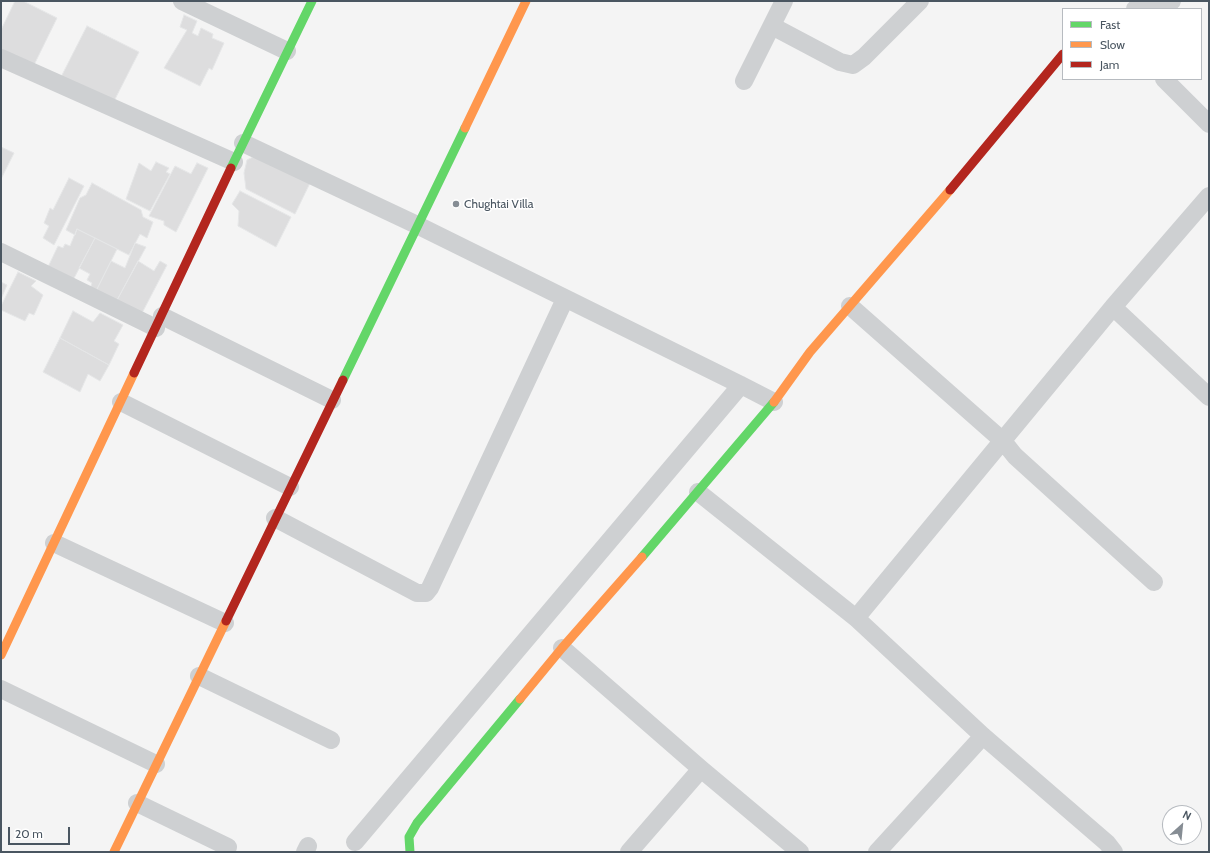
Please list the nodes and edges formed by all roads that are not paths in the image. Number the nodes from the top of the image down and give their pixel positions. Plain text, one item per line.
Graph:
1 (182, 1) edge
2 (312, 1) edge
3 (526, 1) edge
4 (784, 1) edge
5 (920, 1) edge
6 (1172, 1) edge
7 (1140, 8) edge
8 (772, 26) junction
9 (287, 51) junction
10 (1062, 55) edge
11 (1, 58) edge
12 (1165, 80) edge
13 (744, 81) dead end
14 (1209, 124) edge
15 (243, 143) junction
16 (234, 162) junction
17 (1209, 196) edge
18 (417, 225) junction
19 (1, 252) edge
20 (565, 299) junction
21 (850, 306) junction
22 (1113, 307) junction
23 (159, 322) junction
24 (741, 385) junction
25 (1209, 397) edge
26 (332, 400) junction
27 (121, 402) junction
28 (774, 402) junction
29 (1003, 441) junction
30 (290, 487) junction
31 (698, 492) junction
32 (275, 518) junction
33 (54, 542) junction
34 (1154, 582) dead end
35 (856, 618) junction
36 (225, 623) junction
37 (562, 648) junction
38 (1, 655) edge
39 (199, 676) junction
40 (1, 688) edge
41 (983, 736) junction
42 (331, 740) dead end
43 (156, 764) junction
44 (701, 769) junction
45 (137, 803) junction
46 (355, 842) dead end
47 (228, 846) dead end
48 (114, 852) edge
49 (410, 852) edge
50 (629, 852) edge
51 (800, 852) edge
52 (877, 852) edge
53 (1114, 852) edge

1 - 9 street
2 - 9 street
3 - 18 street
4 - 8 street
5 - 8 street
6 - 7 street
8 - 13 street
9 - 15 street
10 - 21 street
11 - 16 street
12 - 14 street
15 - 16 street
15 - 18 street
16 - 23 street
17 - 22 street
18 - 20 street
18 - 26 street
19 - 23 street
20 - 24 street
20 - 32 street
21 - 28 street
21 - 29 street
22 - 25 street
22 - 29 street
23 - 26 street
23 - 27 street
24 - 28 street
24 - 46 street
26 - 30 street
27 - 30 street
27 - 33 street
28 - 31 street
29 - 34 street
29 - 35 street
30 - 32 street
31 - 35 street
31 - 37 street
32 - 36 street
33 - 36 street
33 - 38 street
35 - 41 street
36 - 39 street
37 - 44 street
37 - 49 street
39 - 42 street
39 - 43 street
40 - 43 street
41 - 52 street
41 - 53 street
43 - 45 street
44 - 50 street
44 - 51 street
45 - 47 street
45 - 48 street

